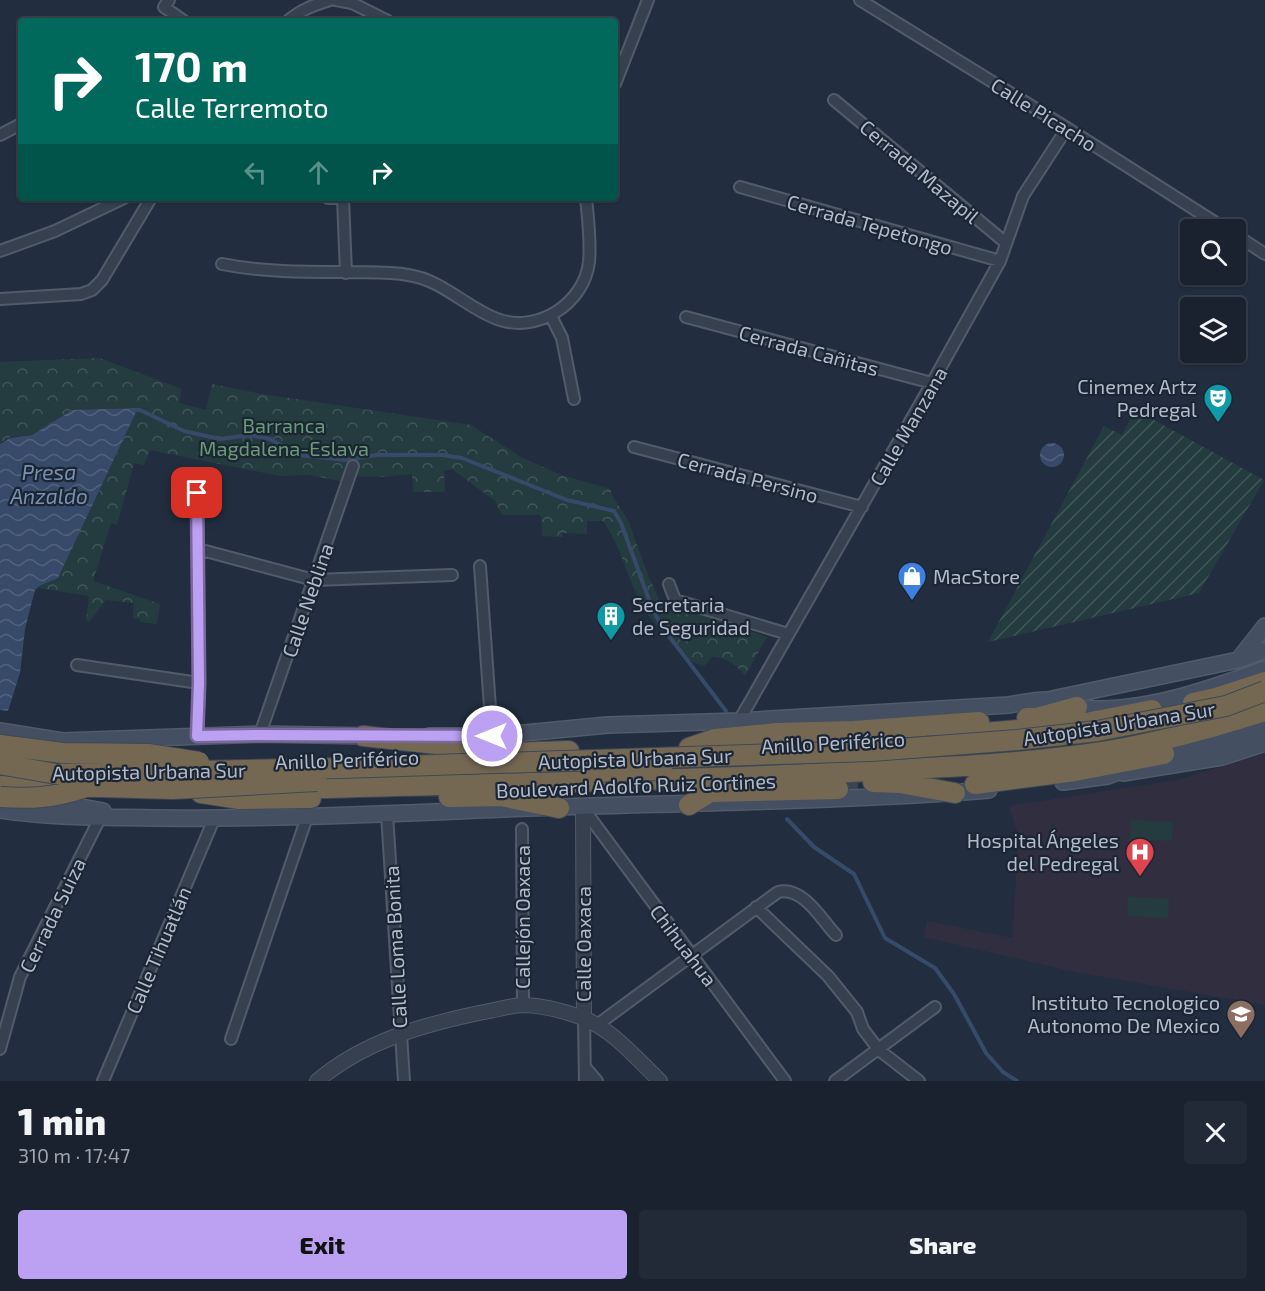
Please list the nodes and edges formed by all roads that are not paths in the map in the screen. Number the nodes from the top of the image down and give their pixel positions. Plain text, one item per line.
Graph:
1 (330, 0) edge
2 (336, 0) edge
3 (648, 0) edge
4 (860, 0) edge
5 (162, 3) edge
6 (179, 18) edge
7 (292, 18) edge
8 (382, 18) edge
9 (618, 76) edge
10 (834, 100) dead end
11 (18, 126) edge
12 (1067, 128) junction
13 (0, 135) edge
14 (740, 187) dead end
15 (118, 201) edge
16 (148, 201) edge
17 (343, 201) edge
18 (586, 201) edge
19 (1210, 219) edge
20 (1246, 242) edge
21 (1006, 243) junction
22 (0, 251) edge
23 (1265, 254) edge
24 (1000, 261) junction
25 (222, 264) dead end
26 (346, 273) junction
27 (0, 298) edge
28 (551, 316) junction
29 (686, 317) dead end
30 (932, 383) junction
31 (574, 399) dead end
32 (634, 447) dead end
33 (353, 466) dead end
34 (197, 493) dead end
35 (862, 507) junction
36 (198, 549) junction
37 (480, 566) dead end
38 (452, 575) dead end
39 (314, 580) junction
40 (669, 584) dead end
41 (1265, 626) edge
42 (788, 634) junction
43 (1265, 650) edge
44 (1238, 660) junction
45 (77, 664) dead end
46 (1265, 669) edge
47 (1265, 682) edge
48 (199, 683) junction
49 (1265, 691) edge
50 (1048, 700) junction
51 (1265, 703) edge
52 (1077, 707) junction
53 (1265, 711) edge
54 (739, 721) junction
55 (1265, 729) edge
56 (0, 731) edge
57 (260, 735) junction
58 (197, 736) junction
59 (363, 736) junction
60 (492, 736) junction
61 (1265, 743) edge
62 (0, 745) edge
63 (688, 748) junction
64 (512, 753) junction
65 (1164, 754) junction
66 (0, 757) edge
67 (0, 764) edge
68 (249, 770) junction
69 (1108, 776) junction
70 (0, 777) edge
71 (744, 777) junction
72 (691, 779) junction
73 (975, 784) dead end
74 (0, 786) edge
75 (88, 787) junction
76 (838, 789) tunnel mouth
77 (710, 792) junction
78 (201, 793) junction
79 (955, 793) junction
80 (0, 795) edge
81 (689, 805) junction
82 (583, 807) junction
83 (559, 808) junction
84 (0, 810) edge
85 (387, 814) junction
86 (308, 817) junction
87 (100, 818) junction
88 (139, 818) junction
89 (214, 819) junction
90 (522, 829) dead end
91 (756, 907) junction
92 (836, 935) dead end
93 (691, 955) junction
94 (523, 1005) junction
95 (935, 1007) dead end
96 (584, 1019) junction
97 (597, 1025) junction
98 (400, 1033) junction
99 (231, 1039) dead end
100 (0, 1049) edge
101 (879, 1050) junction
102 (585, 1067) junction
103 (103, 1081) edge
104 (317, 1081) edge
105 (404, 1081) edge
106 (585, 1081) edge
107 (597, 1081) edge
108 (660, 1081) edge
109 (785, 1081) edge
110 (835, 1081) edge
111 (919, 1081) edge

1 - 7 street
2 - 8 street
3 - 9 street
4 - 12 street, Calle Picacho
5 - 6 street
10 - 21 street, Cerrada Mazapil
11 - 13 street
12 - 19 street, Calle Picacho
12 - 21 street, Calle Manzana
14 - 24 street, Cerrada Tepetongo
15 - 22 street
16 - 27 street
17 - 26 street
18 - 28 street
20 - 23 street
21 - 24 street, Calle Manzana
24 - 30 street, Calle Manzana
25 - 26 street
26 - 28 street
28 - 31 street
29 - 30 street, Cerrada Cañitas
30 - 35 street, Calle Manzana
32 - 35 street, Cerrada Persino
33 - 39 street, Calle Neblina
34 - 36 street
35 - 42 street, Calle Manzana
36 - 39 street
36 - 48 street
37 - 60 street
38 - 39 street
39 - 57 street, Calle Neblina
40 - 42 street
41 - 44 main road
42 - 54 street, Calle Manzana
43 - 44 main road
44 - 50 main road
45 - 48 street
46 - 52 main road
47 - 63 highway, Anillo Periférico
48 - 58 street
49 - 68 highway, Autopista Urbana Sur, bridge
50 - 52 main road
50 - 54 main road
51 - 75 highway, Autopista Urbana Sur, bridge
52 - 63 highway
53 - 71 highway, Anillo Periférico
54 - 60 main road
55 - 65 main road, Boulevard Adolfo Ruiz Cortines
56 - 58 main road
57 - 58 main road
57 - 59 main road
59 - 60 main road
59 - 64 highway
61 - 69 main road
62 - 68 highway, bridge
63 - 64 highway, Anillo Periférico
64 - 66 highway, Anillo Periférico
65 - 69 main road, Boulevard Adolfo Ruiz Cortines
65 - 73 highway
67 - 68 highway, Autopista Urbana Sur, bridge
69 - 79 main road, Boulevard Adolfo Ruiz Cortines
70 - 75 highway, Autopista Urbana Sur, bridge
71 - 72 highway, Anillo Periférico
71 - 79 highway
72 - 77 highway
72 - 78 highway, Anillo Periférico
74 - 78 highway, Anillo Periférico
75 - 80 highway, bridge
76 - 77 highway
77 - 81 highway
78 - 83 highway
79 - 81 main road, Boulevard Adolfo Ruiz Cortines
80 - 88 main road, bridge
81 - 82 main road, Boulevard Adolfo Ruiz Cortines
82 - 83 main road, Boulevard Adolfo Ruiz Cortines
82 - 93 street, Chihuahua
82 - 96 street, Calle Oaxaca
83 - 85 main road, Boulevard Adolfo Ruiz Cortines
84 - 87 main road, Boulevard Adolfo Ruiz Cortines
85 - 86 main road, Boulevard Adolfo Ruiz Cortines
85 - 98 street, Calle Loma Bonita
86 - 89 main road, Boulevard Adolfo Ruiz Cortines
86 - 99 street
87 - 88 main road, Boulevard Adolfo Ruiz Cortines
87 - 100 street, Cerrada Suiza
88 - 89 main road, Boulevard Adolfo Ruiz Cortines
89 - 103 street, Calle Tihuatlán
90 - 94 street, Callejón Oaxaca
91 - 92 street
91 - 93 street
91 - 101 street
93 - 97 street
93 - 109 street, Chihuahua
94 - 96 street
94 - 98 street
95 - 101 street
96 - 97 street
96 - 102 street, Calle Oaxaca
97 - 108 street
98 - 104 street
98 - 105 street, Calle Loma Bonita
101 - 110 street
101 - 111 street
102 - 106 street, Calle Oaxaca
102 - 107 street

